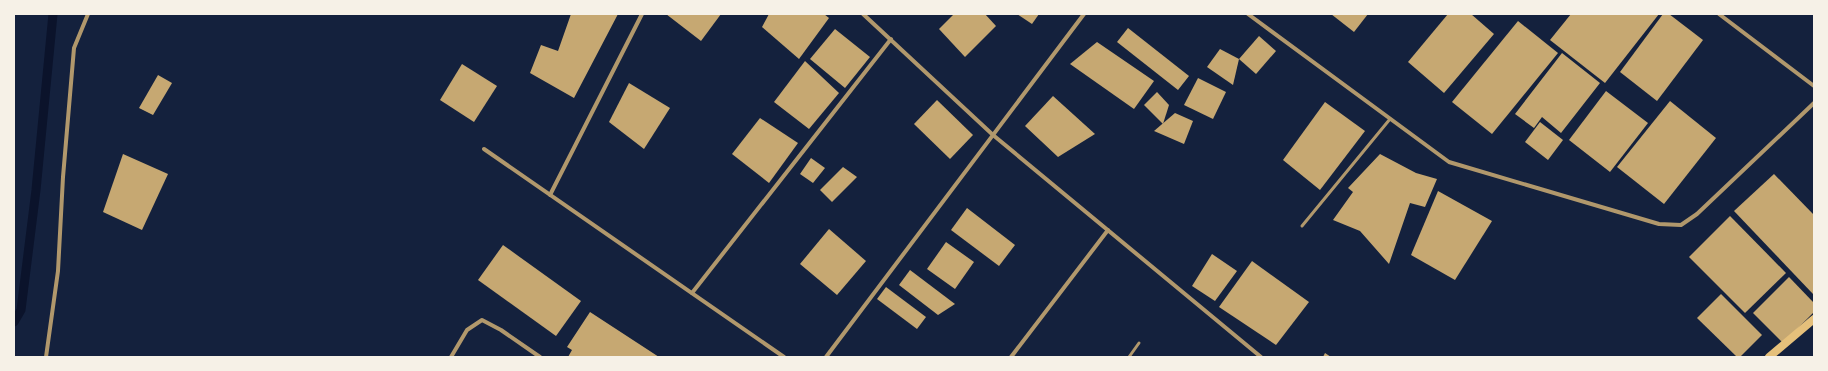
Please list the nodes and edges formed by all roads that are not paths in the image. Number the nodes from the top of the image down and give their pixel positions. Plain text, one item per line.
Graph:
1 (88, 14) edge
2 (642, 14) edge
3 (863, 14) edge
4 (1084, 14) edge
5 (1248, 14) edge
6 (1719, 14) edge
7 (891, 39) junction
8 (1814, 86) edge
9 (1814, 103) edge
10 (1390, 118) junction
11 (993, 135) junction
12 (484, 149) dead end
13 (550, 195) junction
14 (1302, 226) dead end
15 (1108, 230) junction
16 (692, 293) junction
17 (1814, 319) edge
18 (1139, 343) dead end
19 (46, 357) edge
20 (451, 357) edge
21 (540, 357) edge
22 (784, 357) edge
23 (826, 357) edge
24 (1011, 357) edge
25 (1129, 357) edge
26 (1261, 357) edge
27 (1770, 357) edge

1 - 19 street
2 - 13 street
3 - 7 street
4 - 11 street
5 - 10 street
6 - 8 street
7 - 11 street
7 - 16 street
9 - 10 street
10 - 14 lane
11 - 15 street
11 - 23 street
12 - 13 street
13 - 16 street
15 - 24 street
15 - 26 street
16 - 22 street
17 - 27 main road
18 - 25 lane
20 - 21 street

